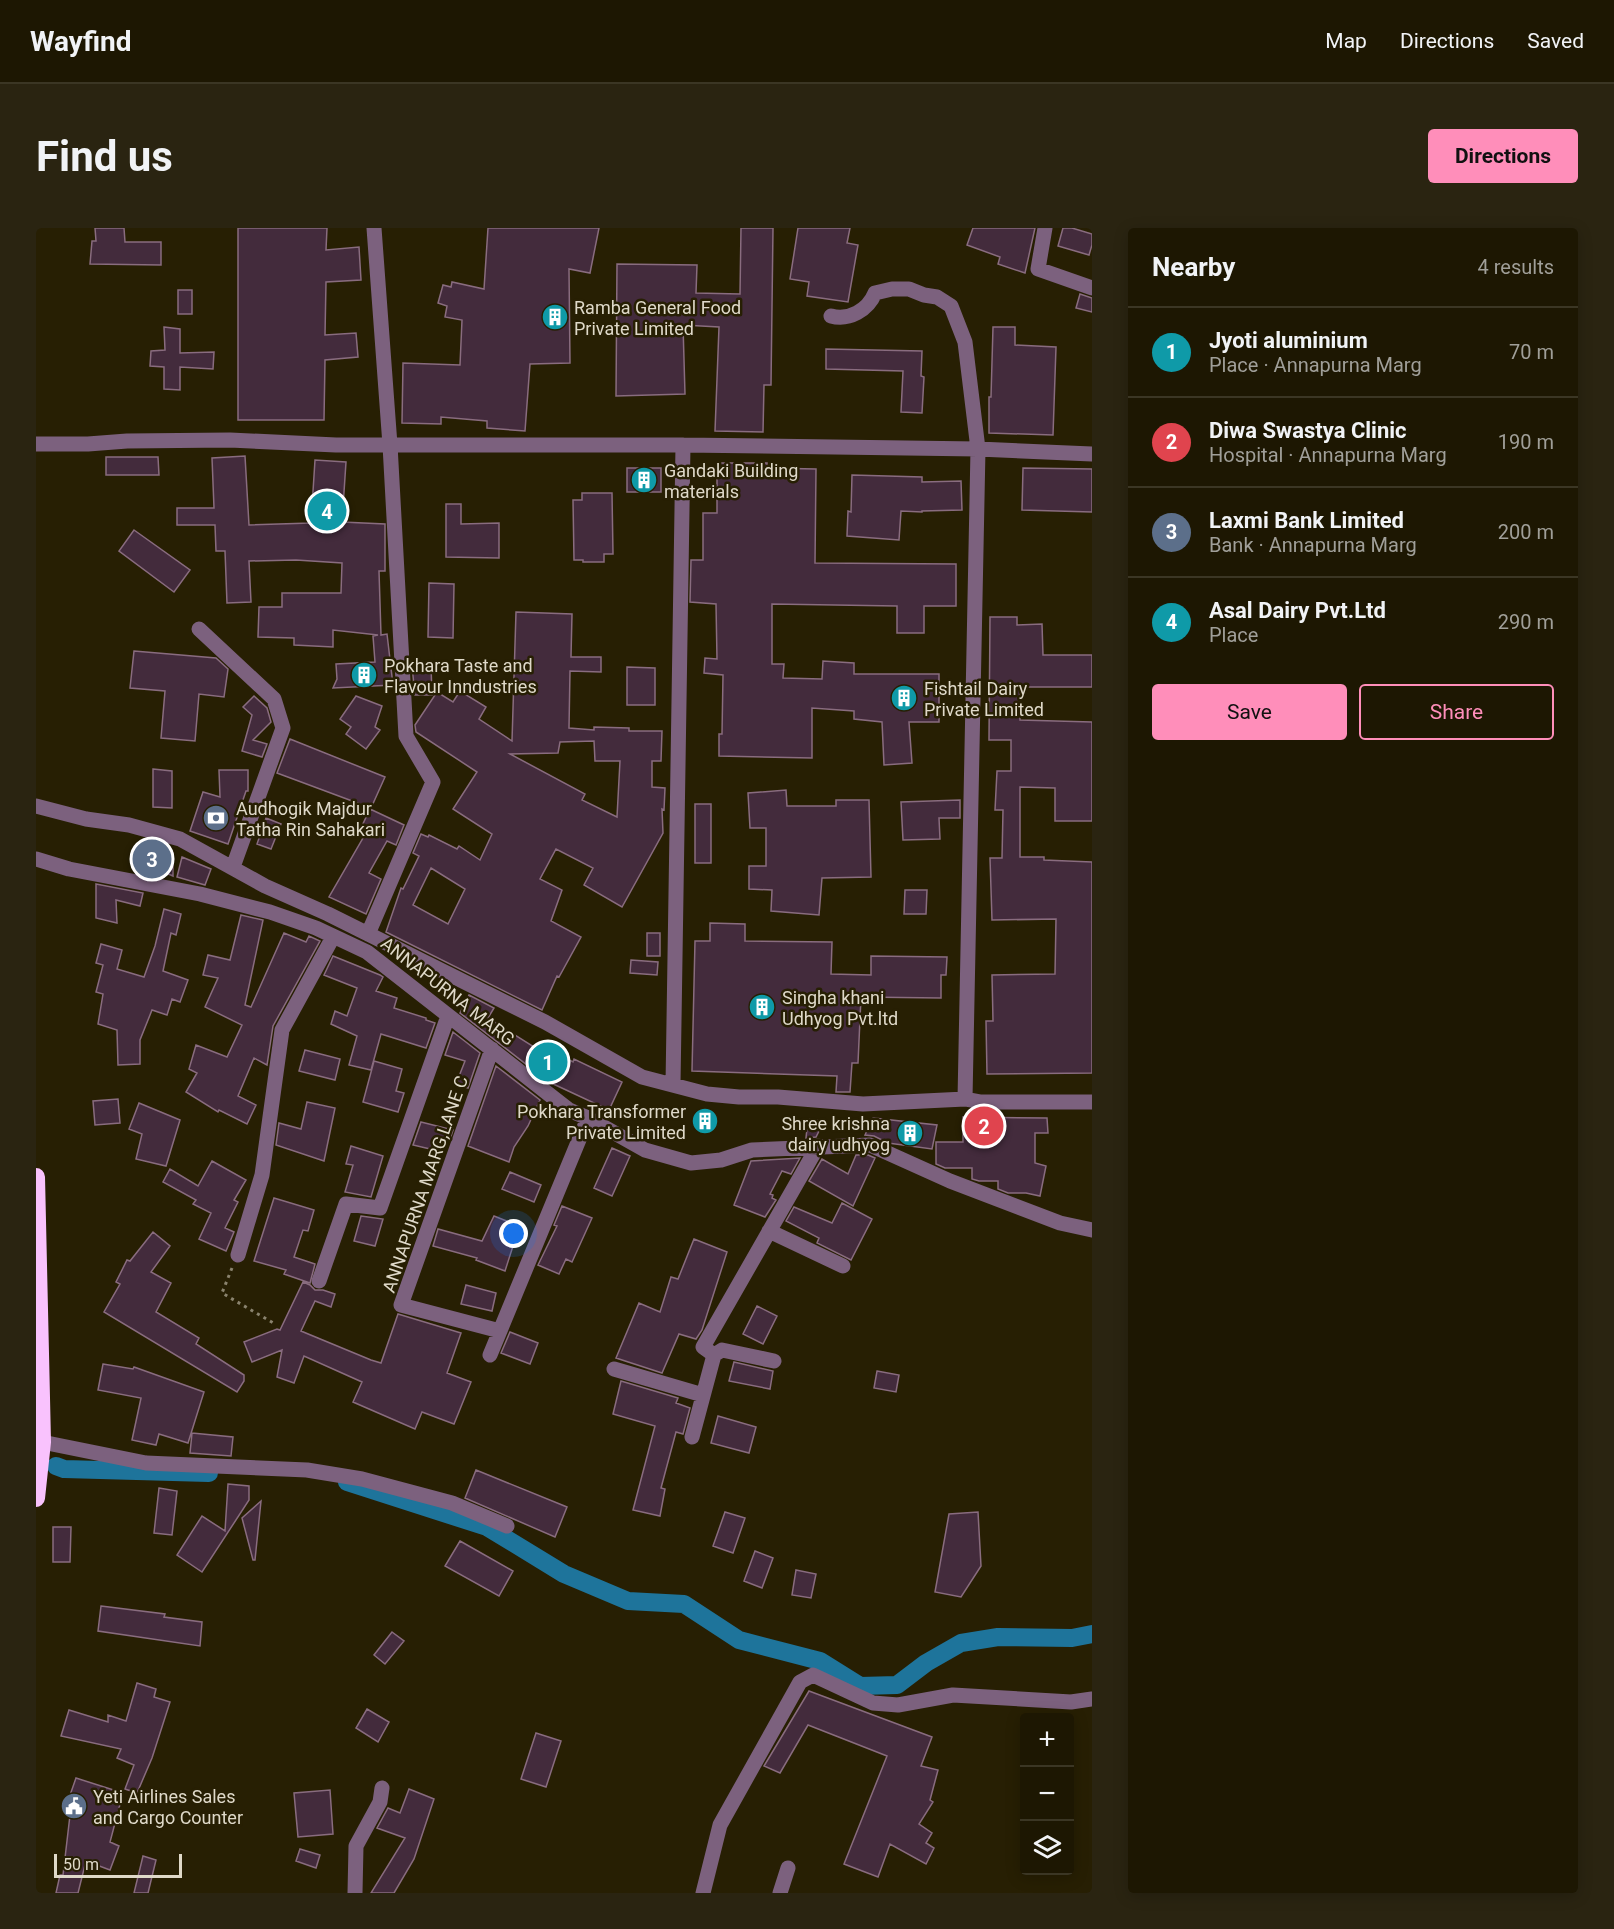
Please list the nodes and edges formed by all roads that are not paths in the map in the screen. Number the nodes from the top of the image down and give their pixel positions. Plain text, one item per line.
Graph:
1 (374, 228) edge
2 (1045, 228) edge
3 (1092, 288) edge
4 (831, 316) dead end
5 (36, 444) edge
6 (390, 445) junction
7 (683, 445) junction
8 (978, 449) junction
9 (1092, 454) edge
10 (199, 629) dead end
11 (36, 806) edge
12 (36, 859) edge
13 (233, 867) junction
14 (368, 934) junction
15 (333, 937) junction
16 (448, 1016) junction
17 (492, 1049) junction
18 (673, 1085) junction
19 (965, 1099) junction
20 (1092, 1102) edge
21 (588, 1118) junction
22 (818, 1146) junction
23 (36, 1176) edge
24 (1092, 1230) edge
25 (769, 1231) junction
26 (238, 1255) road end
27 (843, 1266) dead end
28 (319, 1281) dead end
29 (501, 1331) junction
30 (714, 1354) junction
31 (490, 1355) dead end
32 (774, 1361) dead end
33 (614, 1369) dead end
34 (703, 1395) junction
35 (692, 1437) dead end
36 (39, 1440) edge
37 (37, 1486) edge
38 (507, 1526) dead end
39 (1092, 1699) edge
40 (382, 1788) dead end
41 (788, 1868) dead end
42 (355, 1893) edge
43 (703, 1893) edge
44 (780, 1893) edge

1 - 6 street
2 - 3 street
4 - 8 street
5 - 6 street
6 - 7 street
6 - 14 street
7 - 8 street
7 - 18 street
8 - 9 street
8 - 19 street
10 - 13 street
11 - 13 street
12 - 15 street, ANNAPURNA MARG
13 - 14 street
14 - 18 street
15 - 16 street, ANNAPURNA MARG
15 - 26 street
16 - 17 street, ANNAPURNA MARG
16 - 28 street
17 - 21 street, ANNAPURNA MARG
17 - 29 street, ANNAPURNA MARG,LANE C
18 - 19 street
19 - 20 street
21 - 22 street, ANNAPURNA MARG
21 - 29 street
22 - 24 street, ANNAPURNA MARG
22 - 25 street
23 - 36 highway
25 - 27 street
25 - 30 street
29 - 31 street
30 - 32 street
30 - 34 street
33 - 34 street
34 - 35 street
36 - 37 highway
36 - 38 street
39 - 43 street
40 - 42 street
41 - 44 street

